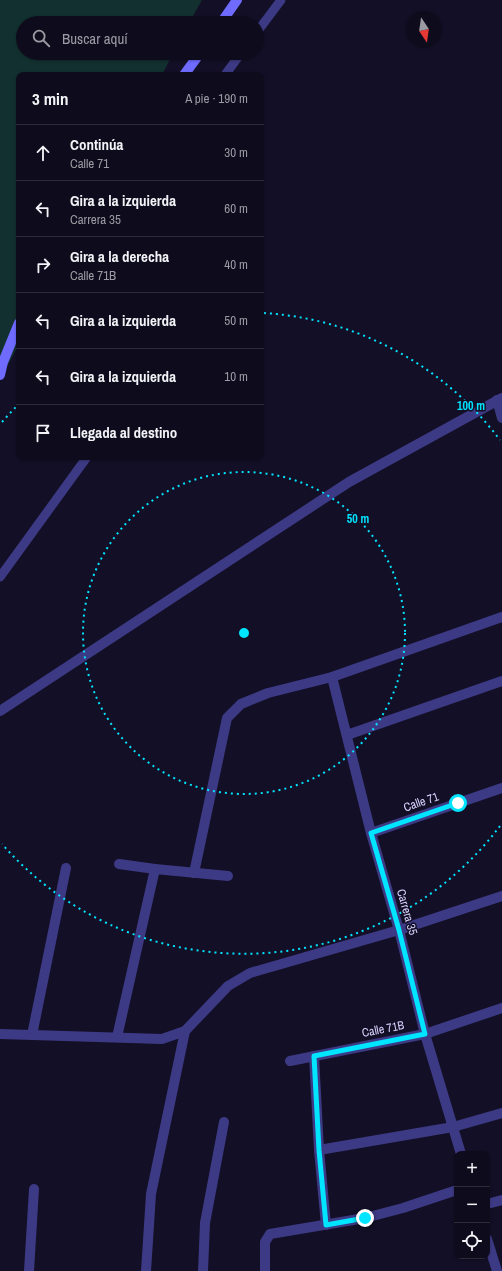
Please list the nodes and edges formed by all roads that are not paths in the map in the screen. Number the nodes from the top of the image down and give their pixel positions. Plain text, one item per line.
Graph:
1 (237, 0) edge
2 (281, 0) edge
3 (226, 16) edge
4 (264, 23) edge
5 (195, 60) edge
6 (236, 60) edge
7 (186, 72) edge
8 (227, 72) edge
9 (16, 330) edge
10 (0, 375) edge
11 (499, 399) edge
12 (502, 418) edge
13 (85, 460) edge
14 (0, 577) edge
15 (502, 618) edge
16 (332, 677) junction
17 (502, 681) edge
18 (0, 711) edge
19 (347, 735) junction
20 (502, 788) edge
21 (371, 833) junction
22 (118, 864) dead end
23 (66, 868) dead end
24 (155, 869) junction
25 (194, 873) junction
26 (228, 876) dead end
27 (502, 896) edge
28 (399, 930) junction
29 (502, 1008) edge
30 (185, 1031) junction
31 (0, 1034) edge
32 (425, 1034) junction
33 (32, 1035) junction
34 (117, 1037) junction
35 (314, 1056) junction
36 (290, 1061) dead end
37 (502, 1113) edge
38 (224, 1122) dead end
39 (453, 1127) junction
40 (319, 1150) junction
41 (460, 1151) edge
42 (34, 1189) dead end
43 (454, 1191) edge
44 (502, 1200) edge
45 (490, 1203) edge
46 (326, 1225) junction
47 (490, 1249) edge
48 (29, 1271) edge
49 (146, 1271) edge
50 (204, 1271) edge
51 (265, 1271) edge
52 (497, 1271) edge

1 - 3 main road
2 - 4 lane
5 - 7 main road
6 - 8 lane
9 - 10 main road
11 - 12 street
11 - 18 street
13 - 14 lane
15 - 16 street
16 - 19 street, Carrera 35
16 - 25 street
17 - 19 street
19 - 21 street, Carrera 35
20 - 21 street, Calle 71
21 - 28 street, Carrera 35
22 - 24 street
23 - 33 street
24 - 25 street
24 - 34 street
25 - 26 street
27 - 28 street
28 - 30 street
28 - 32 street, Carrera 35
29 - 32 street, Calle 71B
30 - 34 street
30 - 49 street
31 - 33 street
32 - 35 street, Calle 71B
32 - 39 street, Carrera 35
33 - 34 street
35 - 36 street, Calle 71B
35 - 40 street
37 - 39 street
38 - 50 street
39 - 40 street
39 - 41 street, Carrera 35
40 - 46 street
42 - 48 street
43 - 46 street
44 - 45 street
46 - 51 street
47 - 52 street

